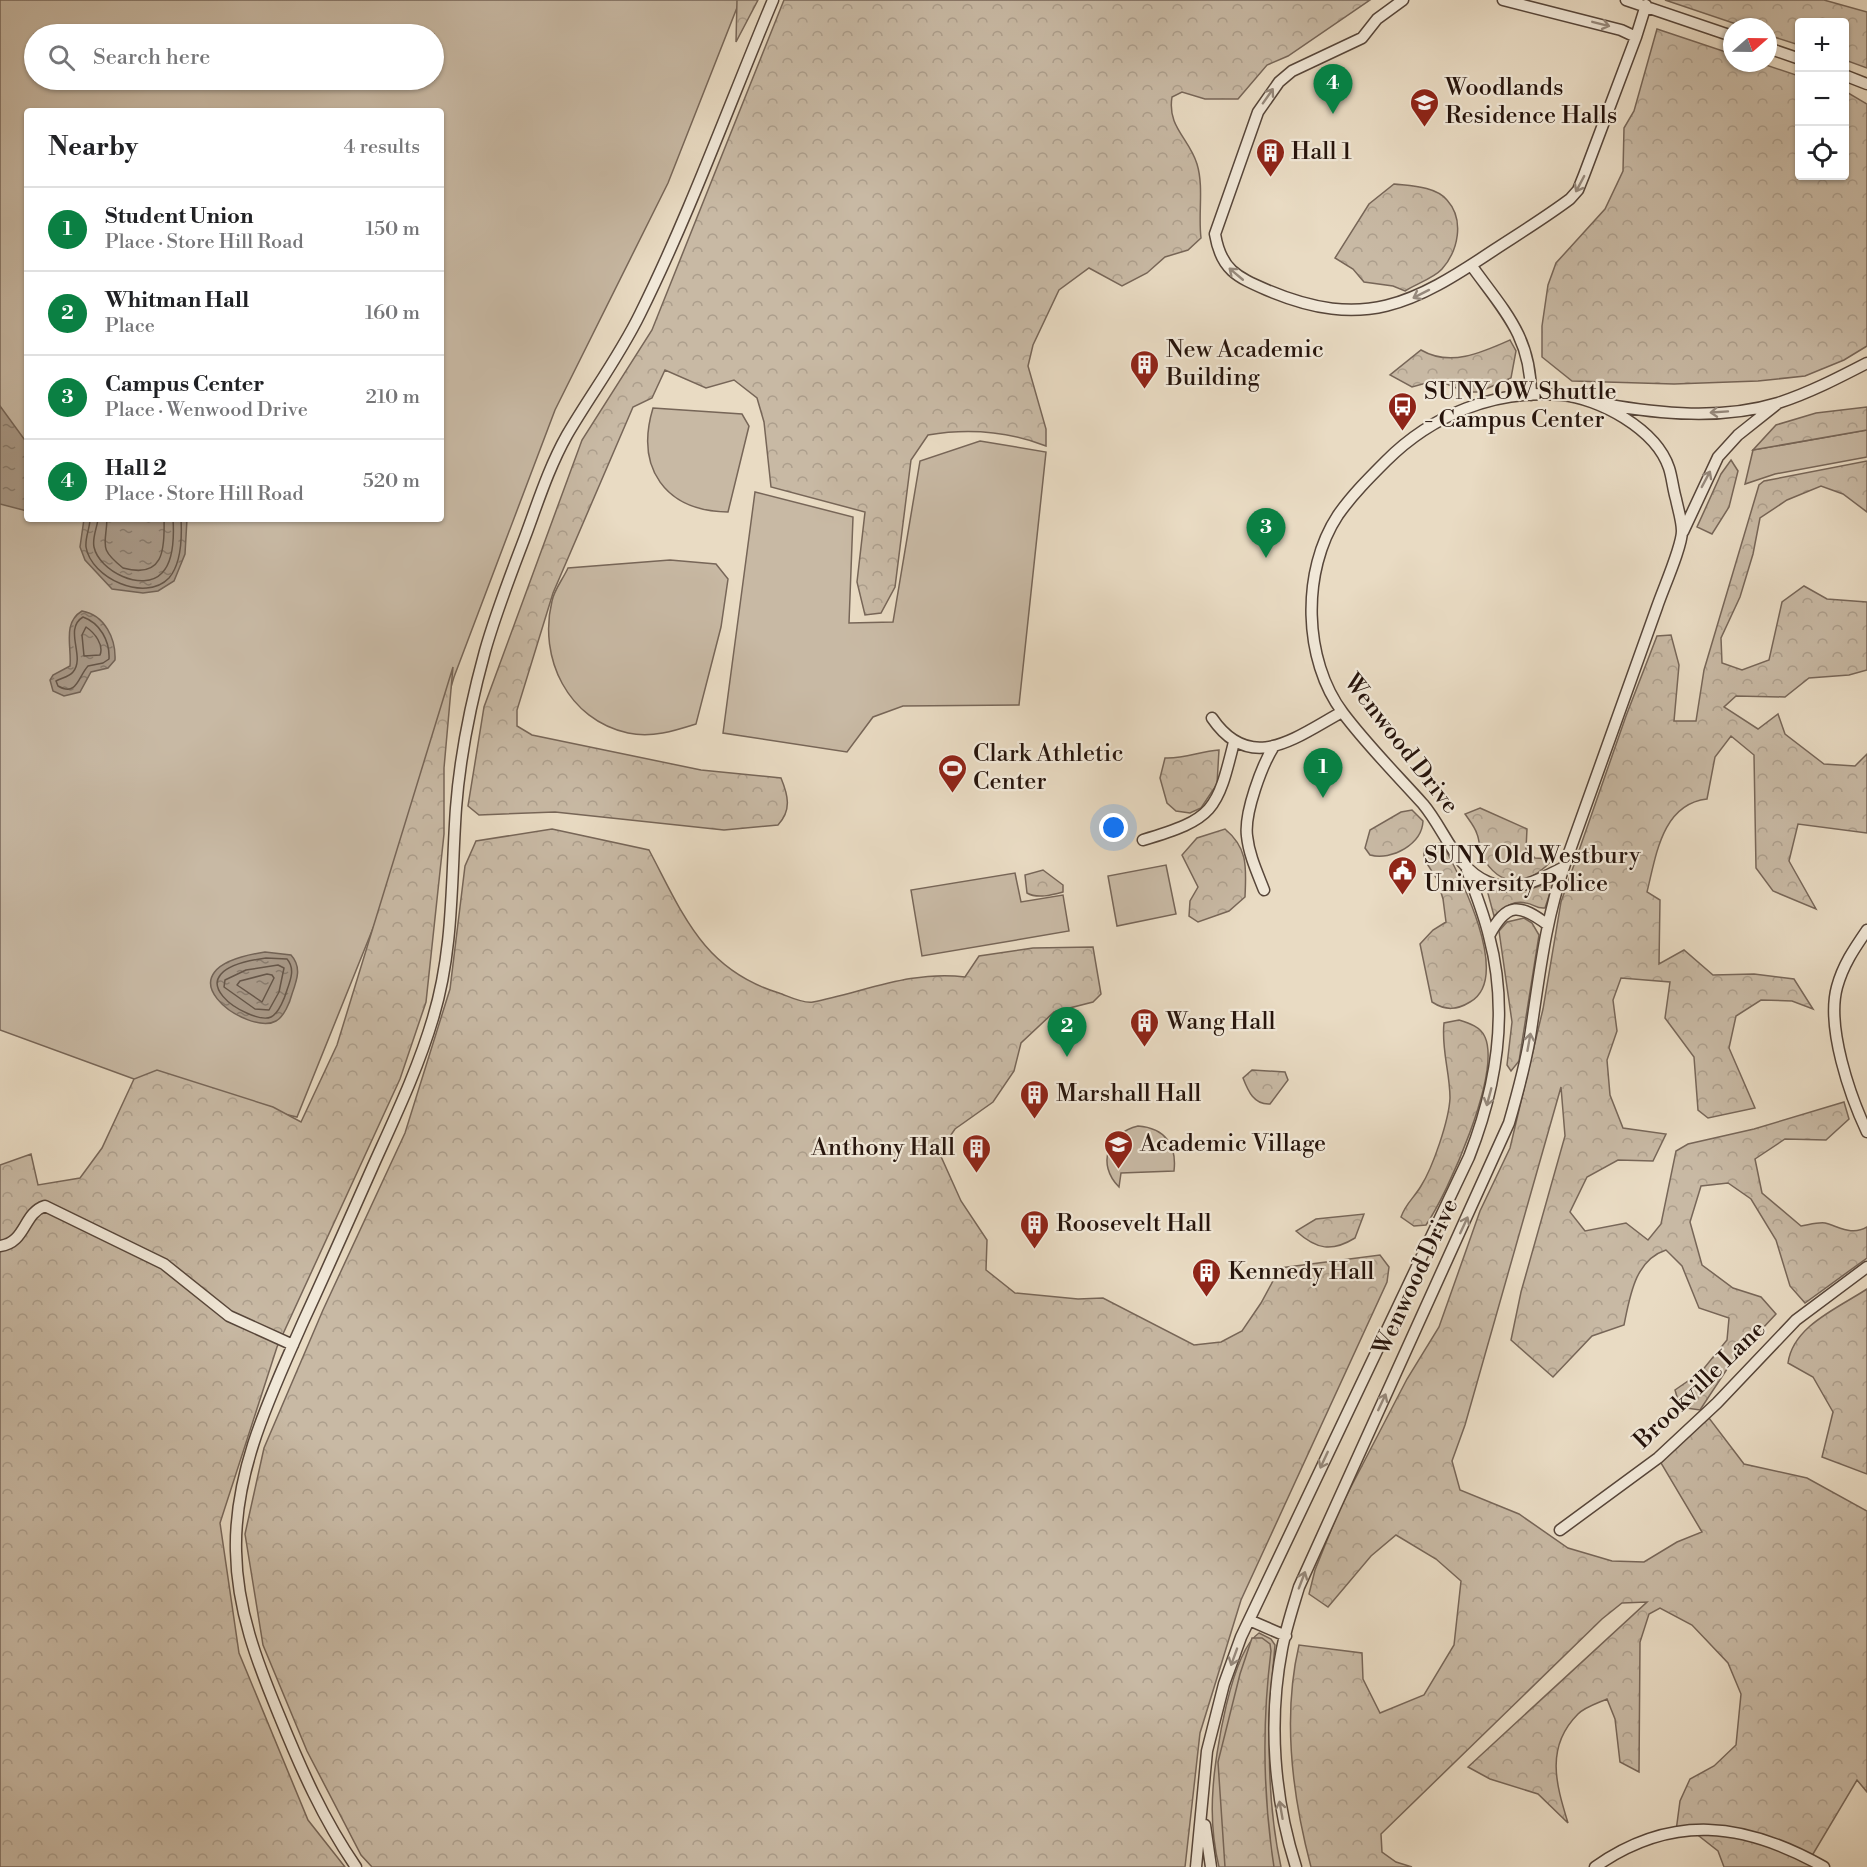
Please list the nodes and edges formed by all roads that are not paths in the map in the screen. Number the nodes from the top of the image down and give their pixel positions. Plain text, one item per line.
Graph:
1 (773, 0) edge
2 (1403, 0) edge
3 (1503, 0) edge
4 (1626, 0) edge
5 (1646, 5) junction
6 (1723, 33) edge
7 (1636, 37) junction
8 (1777, 51) edge
9 (1795, 57) edge
10 (1849, 77) edge
11 (1867, 84) edge
12 (1472, 265) junction
13 (1867, 363) edge
14 (1531, 395) junction
15 (1598, 402) junction
16 (1777, 404) junction
17 (1683, 532) junction
18 (1342, 712) junction
19 (1212, 718) dead end
20 (1234, 742) junction
21 (1274, 746) junction
22 (1143, 840) dead end
23 (1564, 867) junction
24 (1467, 870) junction
25 (1264, 890) dead end
26 (1548, 925) junction
27 (1867, 930) edge
28 (1489, 936) junction
29 (1867, 1132) edge
30 (0, 1246) edge
31 (1867, 1267) edge
32 (293, 1345) junction
33 (1560, 1530) dead end
34 (1249, 1620) junction
35 (1286, 1636) junction
36 (1202, 1807) junction
37 (1599, 1864) edge
38 (356, 1867) edge
39 (1196, 1867) edge
40 (1211, 1867) edge
41 (1296, 1867) edge
42 (1824, 1867) edge

1 - 32 street
12 -> 2 street
3 -> 7 street
4 - 5 street
5 - 6 street
5 - 7 street
7 -> 12 street
8 - 9 street
10 - 11 street
12 - 14 street
13 - 16 street
14 - 15 street, Wenwood Drive
14 - 18 street, Wenwood Drive
16 -> 15 street, Wenwood Drive
15 - 17 street, Wenwood Drive
17 -> 16 street, Wenwood Drive
17 - 23 street, Wenwood Drive
18 - 21 street
18 - 24 street, Wenwood Drive
19 - 20 street
20 - 21 street
20 - 22 street
21 - 25 street
23 - 24 street, Wenwood Drive
23 - 26 street, Wenwood Drive
24 - 28 street, Wenwood Drive
26 - 28 street
35 -> 26 street, Wenwood Drive
27 - 29 street
28 -> 34 street, Wenwood Drive
30 - 32 street
31 - 33 street, Brookville Lane
32 - 38 street
34 - 35 street
34 -> 36 street, Wenwood Drive
41 -> 35 street, Wenwood Drive
36 - 39 street
36 - 40 street
37 - 42 street

